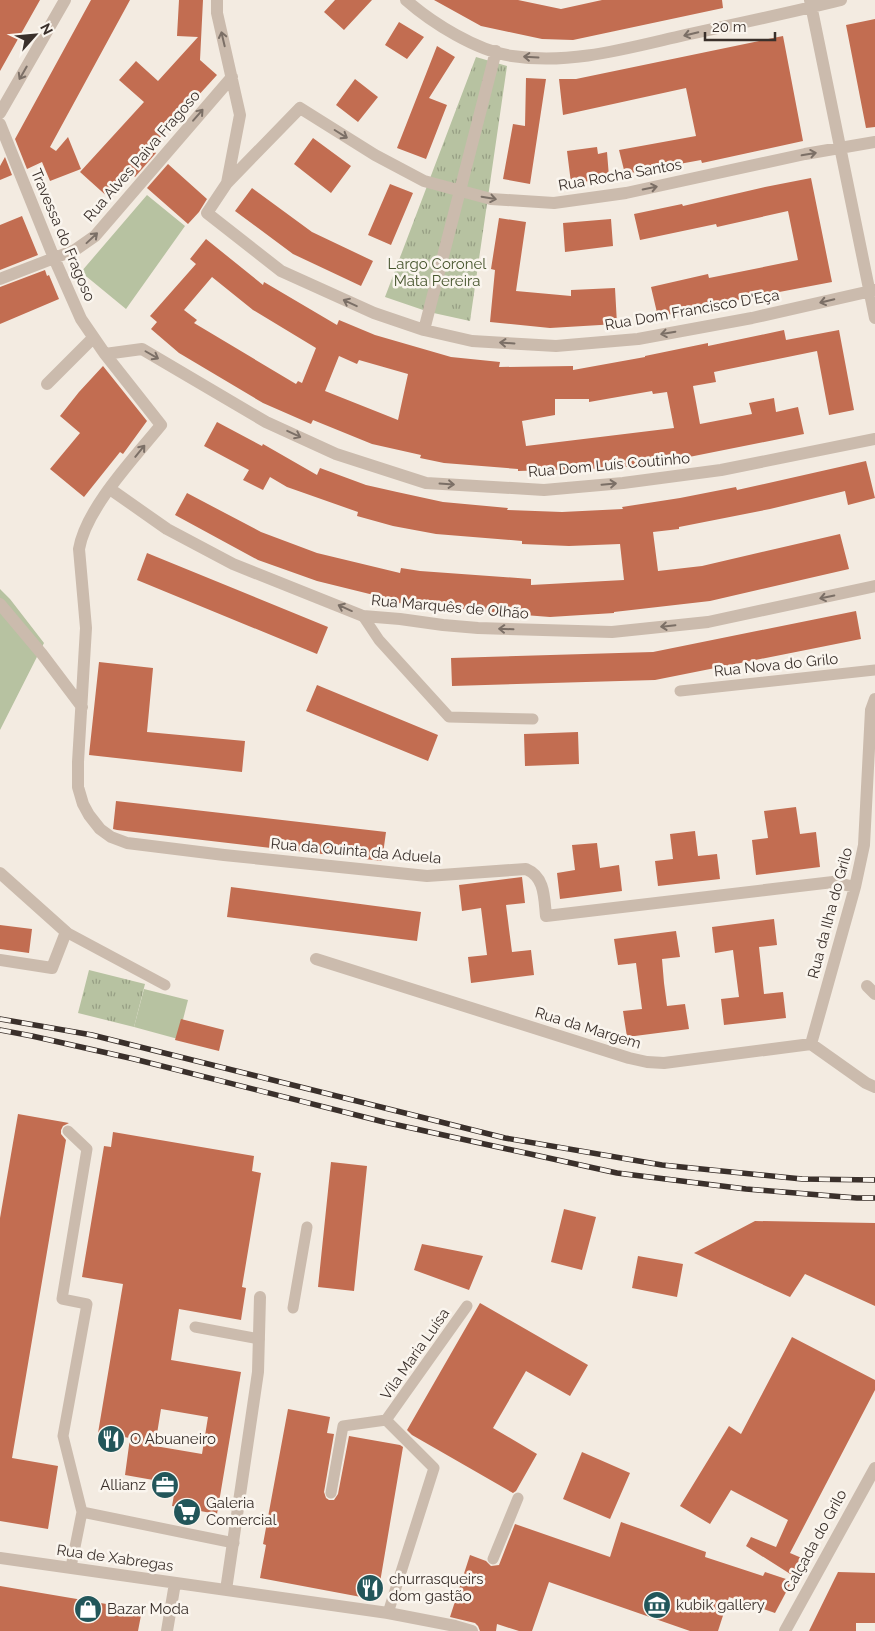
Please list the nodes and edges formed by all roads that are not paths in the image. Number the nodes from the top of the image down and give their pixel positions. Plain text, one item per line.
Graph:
1 (65, 0) edge
2 (217, 0) edge
3 (406, 0) edge
4 (841, 0) edge
5 (811, 4) edge
6 (496, 51) junction
7 (232, 77) junction
8 (300, 108) joint
9 (0, 113) edge
10 (0, 124) edge
11 (875, 142) edge
12 (841, 148) junction
13 (227, 184) junction
14 (460, 191) junction
15 (54, 258) junction
16 (0, 279) edge
17 (872, 291) edge
18 (875, 318) edge
19 (424, 330) junction
20 (94, 338) junction
21 (105, 354) junction
22 (47, 384) dead end
23 (875, 439) edge
24 (110, 489) junction
25 (875, 586) edge
26 (0, 604) edge
27 (362, 616) junction
28 (875, 670) edge
29 (680, 691) dead end
30 (875, 700) edge
31 (82, 707) junction
32 (534, 719) dead end
33 (0, 873) edge
34 (855, 887) junction
35 (66, 932) junction
36 (316, 959) dead end
37 (0, 960) edge
38 (165, 985) dead end
39 (811, 1044) junction
40 (875, 1087) edge
41 (68, 1131) dead end
42 (307, 1227) dead end
43 (260, 1297) dead end
44 (467, 1306) dead end
45 (293, 1308) dead end
46 (194, 1327) dead end
47 (259, 1339) junction
48 (386, 1420) junction
49 (875, 1468) edge
50 (331, 1493) dead end
51 (518, 1498) dead end
52 (82, 1512) junction
53 (234, 1543) junction
54 (0, 1558) edge
55 (493, 1559) dead end
56 (71, 1568) junction
57 (175, 1583) junction
58 (226, 1590) junction
59 (388, 1613) junction
60 (167, 1631) edge
61 (472, 1631) edge
62 (785, 1631) edge

1 -> 9 street
7 -> 2 street
3 - 6 street
4 - 5 street
5 -> 6 street
5 - 12 street
6 - 14 street
7 - 13 street
15 -> 7 street, Rua Alves Paiva Fragoso
8 - 13 street, Rua Dom Francisco D'Eça
8 -> 14 street, Rua Rocha Santos
10 - 15 street, Travessa do Fragoso
11 - 12 street, Rua Rocha Santos
14 -> 12 street, Rua Rocha Santos
12 - 17 street
19 -> 13 street, Rua Dom Francisco D'Eça
14 - 19 street
15 - 16 street, Rua Alves Paiva Fragoso
15 - 20 street, Travessa do Fragoso
17 - 18 street
17 -> 19 street, Rua Dom Francisco D'Eça
20 - 21 street, Travessa do Fragoso
20 - 22 street
21 -> 23 street, Rua Dom Luís Coutinho
24 -> 21 street, Travessa do Fragoso
27 -> 24 street, Rua Marquês de Olhão
24 - 31 street
25 -> 27 street, Rua Marquês de Olhão
26 - 31 street
27 - 32 lane
28 - 29 lane, Rua Nova do Grilo
30 - 34 street, Rua da Ilha do Grilo
31 - 34 street, Rua da Quinta da Aduela
33 - 35 street
34 - 39 street, Rua da Ilha do Grilo
35 - 37 street
35 - 38 lane
36 - 39 street, Rua da Margem
39 - 40 street
41 - 52 lane
42 - 45 lane
43 - 47 street
44 - 48 lane, Vila Maria Luísa
46 - 47 lane
47 - 53 street
48 - 50 lane, Vila Maria Luísa
48 - 59 lane, Vila Maria Luísa
49 - 62 street, Calçada do Grilo
51 - 55 lane
52 - 53 lane
52 - 56 lane
53 - 58 street
54 - 56 street, Rua de Xabregas
56 - 57 street, Rua de Xabregas
57 - 58 street, Rua de Xabregas
57 - 60 street
58 - 59 street, Rua de Xabregas
59 - 61 street, Rua de Xabregas

